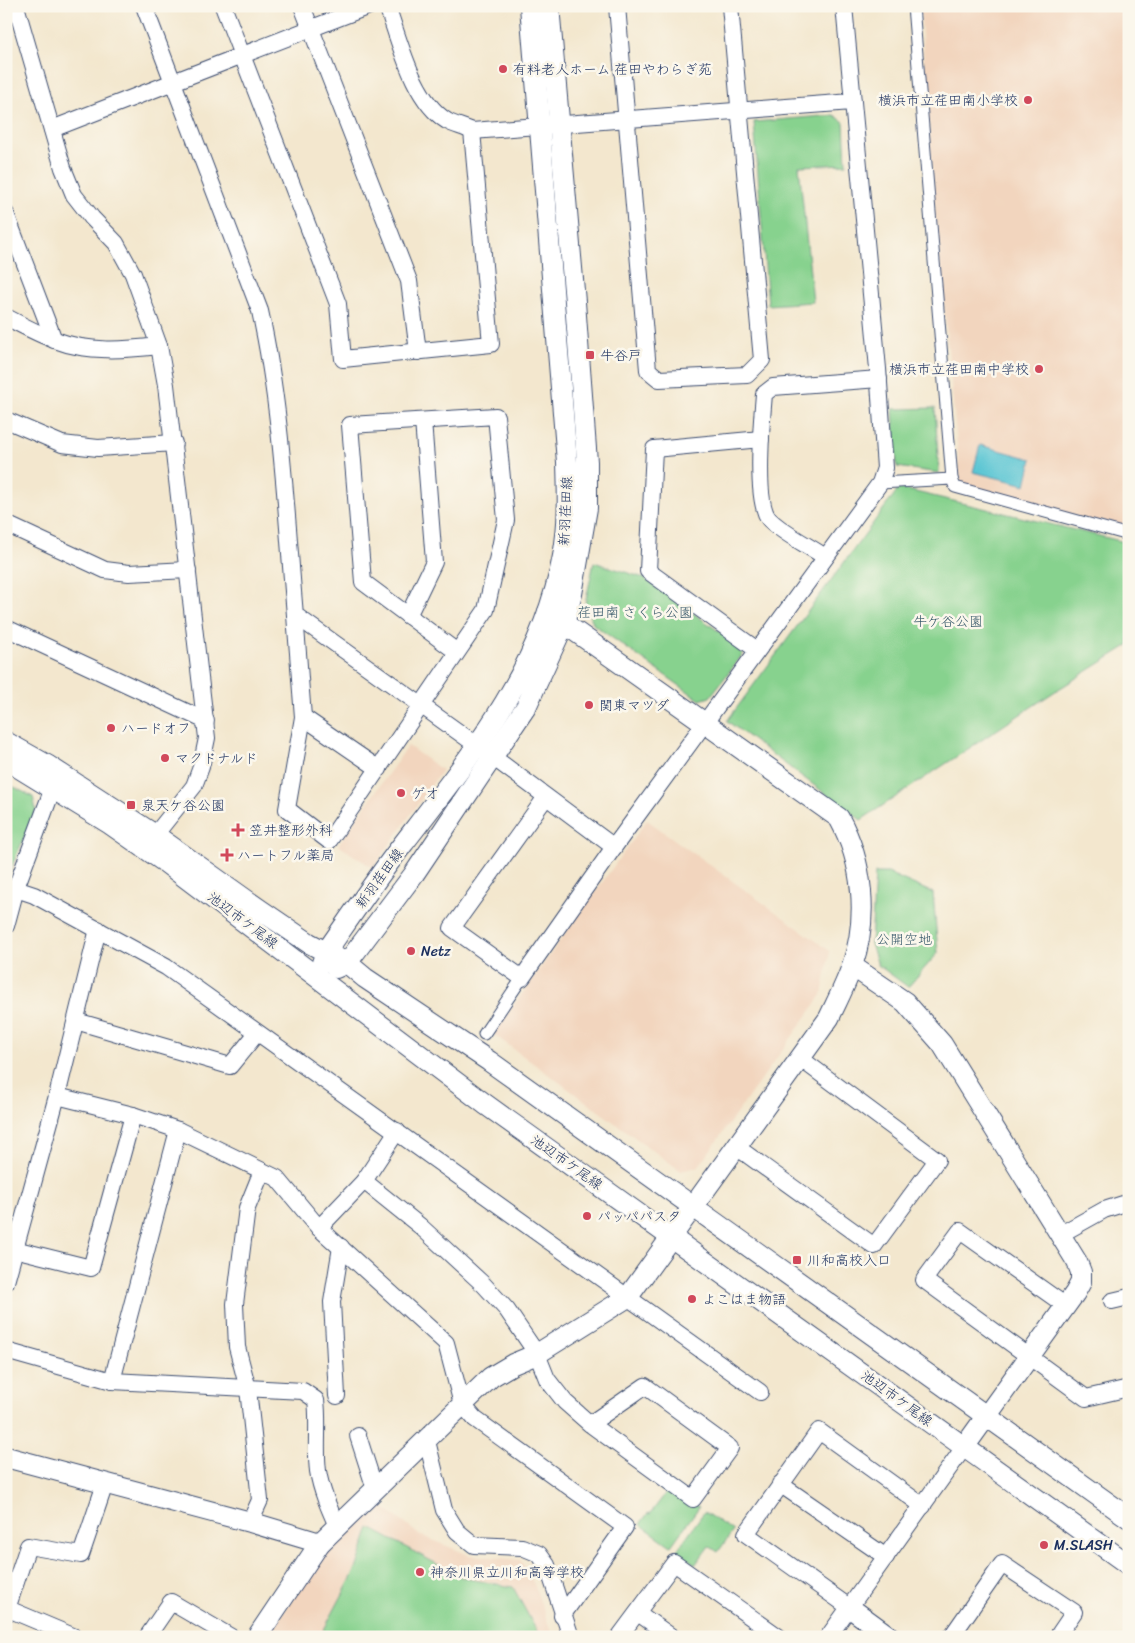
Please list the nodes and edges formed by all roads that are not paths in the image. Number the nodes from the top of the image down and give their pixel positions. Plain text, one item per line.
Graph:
1 (16, 6) edge
2 (144, 6) edge
3 (223, 6) edge
4 (302, 6) edge
5 (369, 6) edge
6 (387, 6) edge
7 (530, 6) edge
8 (549, 6) edge
9 (617, 6) edge
10 (730, 6) edge
11 (844, 6) edge
12 (913, 6) edge
13 (310, 28) junction
14 (241, 54) junction
15 (172, 82) junction
16 (852, 102) junction
17 (739, 111) junction
18 (627, 120) junction
19 (550, 126) junction
20 (52, 129) junction
21 (472, 130) junction
22 (6, 214) edge
23 (6, 317) edge
24 (54, 340) junction
25 (159, 346) junction
26 (418, 352) junction
27 (879, 379) junction
28 (6, 420) edge
29 (423, 421) junction
30 (761, 440) junction
31 (174, 443) junction
32 (952, 479) junction
33 (880, 483) junction
34 (6, 524) edge
35 (1129, 534) edge
36 (825, 558) junction
37 (188, 570) junction
38 (548, 612) junction
39 (295, 615) junction
40 (408, 616) junction
41 (564, 624) junction
42 (6, 628) edge
43 (757, 650) junction
44 (457, 652) junction
45 (422, 706) junction
46 (303, 717) junction
47 (206, 721) junction
48 (705, 723) junction
49 (6, 742) edge
50 (486, 752) junction
51 (6, 760) edge
52 (380, 769) junction
53 (52, 788) junction
54 (546, 797) junction
55 (156, 836) junction
56 (614, 847) junction
57 (16, 889) junction
58 (6, 926) edge
59 (98, 929) junction
60 (326, 952) junction
61 (347, 963) junction
62 (852, 966) junction
63 (318, 977) junction
64 (522, 978) junction
65 (76, 1021) junction
66 (257, 1032) junction
67 (484, 1034) dead end
68 (801, 1059) junction
69 (57, 1096) junction
70 (133, 1115) junction
71 (178, 1130) junction
72 (398, 1131) junction
73 (738, 1148) junction
74 (262, 1171) junction
75 (364, 1181) junction
76 (1129, 1202) edge
77 (693, 1207) junction
78 (319, 1228) junction
79 (1061, 1234) junction
80 (672, 1236) junction
81 (341, 1247) junction
82 (10, 1248) edge
83 (6, 1282) edge
84 (628, 1297) junction
85 (1129, 1297) edge
86 (1112, 1301) dead end
87 (1066, 1306) junction
88 (6, 1352) edge
89 (537, 1354) junction
90 (1029, 1356) junction
91 (112, 1381) junction
92 (1129, 1388) edge
93 (248, 1389) junction
94 (760, 1392) dead end
95 (337, 1396) dead end
96 (462, 1404) junction
97 (986, 1416) junction
98 (590, 1424) junction
99 (358, 1436) dead end
100 (427, 1441) junction
101 (965, 1446) junction
102 (6, 1457) edge
103 (105, 1484) junction
104 (780, 1484) junction
105 (375, 1489) junction
106 (923, 1506) junction
107 (1129, 1518) edge
108 (250, 1522) junction
109 (337, 1526) junction
110 (320, 1543) junction
111 (886, 1557) junction
112 (1129, 1565) edge
113 (849, 1607) junction
114 (7, 1609) edge
115 (638, 1612) junction
116 (562, 1616) junction
117 (75, 1637) edge
118 (147, 1637) edge
119 (231, 1637) edge
120 (257, 1637) edge
121 (571, 1637) edge
122 (619, 1637) edge
123 (672, 1637) edge
124 (779, 1637) edge
125 (828, 1637) edge
126 (890, 1637) edge
127 (951, 1637) edge
128 (1057, 1637) edge

1 - 20 street
2 - 15 street
3 - 14 street
4 - 13 street
5 - 13 street
6 - 21 street
7 - 19 street, 新羽荏田線
8 - 19 street, 新羽荏田線
9 - 18 street
10 - 17 street
11 - 16 street
12 - 32 street
13 - 14 street
13 - 26 street
14 - 15 street
14 - 26 street
15 - 20 street
15 - 39 street
16 - 17 street
16 - 27 street
17 - 18 street
17 - 18 street
18 - 19 street
19 - 21 street
19 - 38 street, 新羽荏田線
19 - 41 street, 新羽荏田線
20 - 25 street
21 - 26 street
22 - 24 street
23 - 24 street
24 - 25 street
25 - 31 street
27 - 30 street
27 - 33 street
28 - 31 street
29 - 40 street
29 - 40 street
29 - 44 street
30 - 36 street
30 - 43 street
31 - 37 street
32 - 33 street
32 - 35 street
33 - 36 street
34 - 37 street
36 - 43 street
37 - 47 street
38 - 41 street
38 - 50 street, 新羽荏田線
39 - 45 street
39 - 46 street
40 - 44 street
41 - 48 street
41 - 50 street, 新羽荏田線
42 - 47 street
43 - 48 street
44 - 45 street
45 - 50 street
45 - 52 street
46 - 52 street
46 - 52 street
47 - 55 street
48 - 56 street
48 - 62 street
49 - 55 street, 池辺市ケ尾線
50 - 54 street
50 - 60 street, 新羽荏田線
50 - 61 street, 新羽荏田線
51 - 53 street, 池辺市ケ尾線
53 - 57 street
53 - 63 street, 池辺市ケ尾線
54 - 56 street
54 - 64 street
55 - 60 street, 池辺市ケ尾線
56 - 64 street
57 - 58 street
57 - 59 street
59 - 65 street
59 - 66 street
60 - 61 street, 池辺市ケ尾線
60 - 63 street, 新羽荏田線
61 - 63 street
61 - 77 street, 池辺市ケ尾線
62 - 68 street
62 - 79 street
63 - 80 street, 池辺市ケ尾線
64 - 67 street
65 - 66 street
65 - 69 street
66 - 72 street
68 - 73 street
68 - 73 street
69 - 70 street
69 - 82 street
70 - 71 street
70 - 82 street
71 - 74 street
71 - 91 street
72 - 75 street
72 - 84 street
73 - 77 street
74 - 78 street
74 - 93 street
75 - 78 street
75 - 89 street
76 - 79 street
77 - 80 street
77 - 97 street, 池辺市ケ尾線
78 - 81 street
79 - 87 street
80 - 84 street
80 - 101 street, 池辺市ケ尾線
81 - 95 street
81 - 96 street
82 - 83 street
84 - 89 street
84 - 94 street
85 - 86 street
87 - 90 street
87 - 90 street
88 - 91 street
89 - 96 street
89 - 98 street
90 - 92 street
90 - 97 street
91 - 93 street
93 - 108 street
93 - 109 street
96 - 100 street
96 - 116 street
97 - 101 street
97 - 107 street, 池辺市ケ尾線
98 - 98 street
99 - 105 street
100 - 105 street
100 - 116 street
101 - 106 street
101 - 112 street, 池辺市ケ尾線
102 - 103 street
103 - 108 street
103 - 114 street
104 - 106 street
104 - 111 street
104 - 113 street
105 - 109 street
106 - 111 street
108 - 110 street
109 - 110 street
110 - 120 street
111 - 113 street
113 - 125 street
113 - 126 street
114 - 117 street
115 - 122 street
115 - 123 street
115 - 124 street
116 - 121 street
118 - 119 street
127 - 128 street

